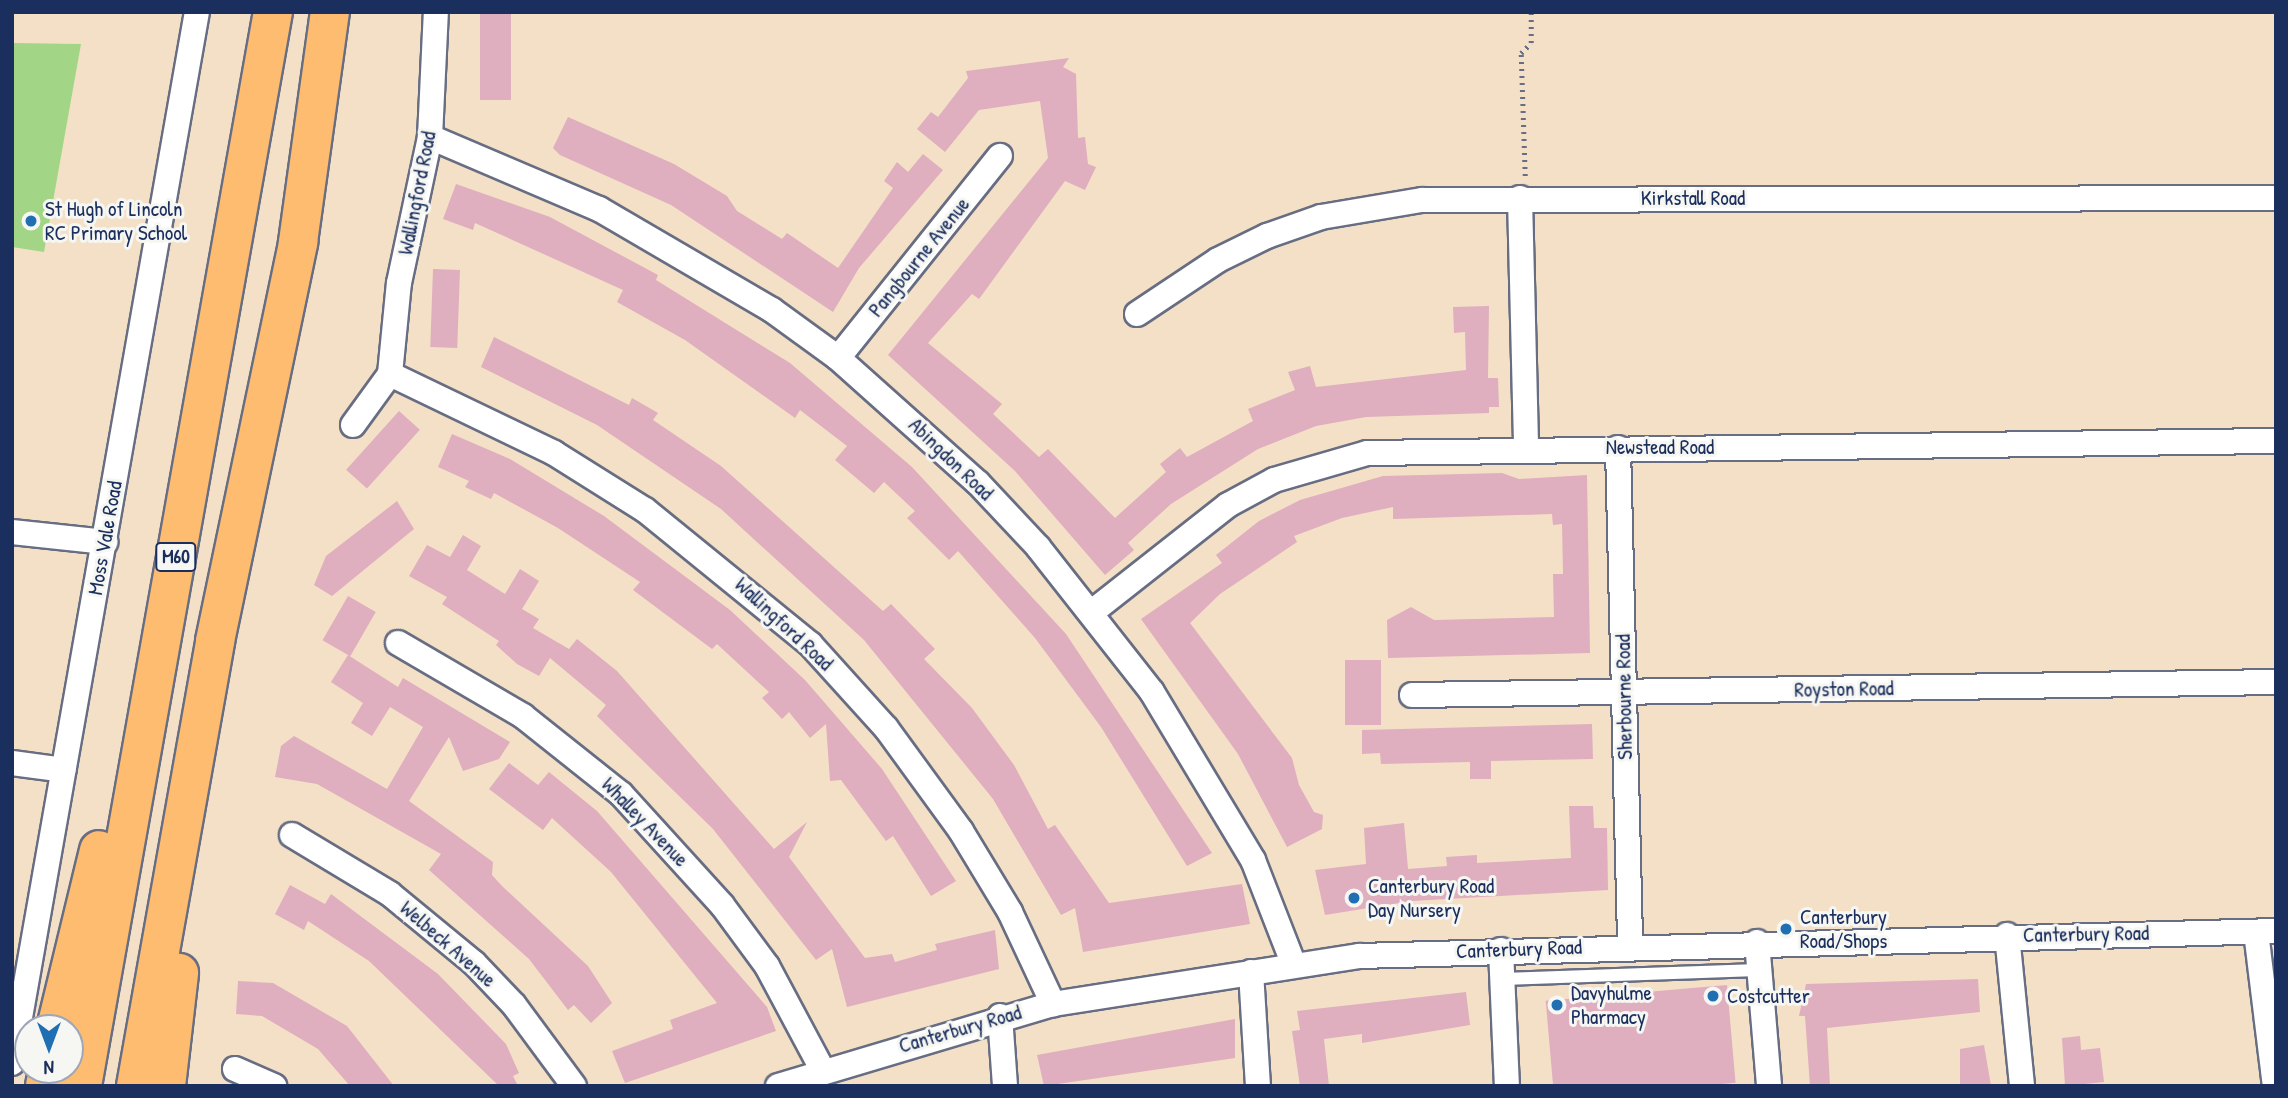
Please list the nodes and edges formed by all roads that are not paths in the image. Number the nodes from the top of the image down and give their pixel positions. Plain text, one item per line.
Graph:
1 (197, 12) edge
2 (436, 12) edge
3 (272, 20) edge
4 (329, 21) edge
5 (430, 137) junction
6 (1000, 156) dead end
7 (1520, 198) junction
8 (2276, 198) edge
9 (1137, 314) dead end
10 (838, 358) junction
11 (390, 374) junction
12 (353, 425) dead end
13 (2276, 442) edge
14 (1525, 447) junction
15 (1618, 448) junction
16 (189, 484) junction
17 (12, 532) edge
18 (104, 542) junction
19 (1092, 612) junction
20 (215, 641) junction
21 (398, 643) dead end
22 (2276, 682) edge
23 (1623, 692) junction
24 (1412, 695) dead end
25 (12, 763) edge
26 (64, 770) junction
27 (292, 835) dead end
28 (2266, 932) edge
29 (2007, 935) junction
30 (1757, 942) junction
31 (1630, 945) junction
32 (1500, 950) junction
33 (1294, 965) junction
34 (1759, 970) junction
35 (1251, 972) junction
36 (1502, 979) junction
37 (1053, 1004) junction
38 (59, 1014) edge
39 (1000, 1016) junction
40 (12, 1063) edge
41 (235, 1069) dead end
42 (822, 1069) junction
43 (82, 1086) edge
44 (136, 1086) edge
45 (166, 1086) edge
46 (274, 1086) edge
47 (574, 1086) edge
48 (779, 1086) edge
49 (1005, 1086) edge
50 (1258, 1086) edge
51 (1507, 1086) edge
52 (1769, 1086) edge
53 (2022, 1086) edge
54 (2274, 1086) edge

1 - 18 street, Moss Vale Road
2 - 5 street, Wallingford Road
3 - 16 highway, M60
4 - 20 highway
5 - 10 street, Abingdon Road
5 - 11 street, Wallingford Road
6 - 10 street, Pangbourne Avenue
7 - 8 street, Kirkstall Road
7 - 9 street, Kirkstall Road
7 - 14 street
10 - 19 street, Abingdon Road
11 - 12 street
11 - 37 street, Wallingford Road
13 - 15 street, Newstead Road
14 - 15 street, Newstead Road
14 - 19 street, Newstead Road
15 - 23 street, Sherbourne Road
16 - 38 highway, M60
16 - 43 highway, M60
17 - 18 street
18 - 26 street, Moss Vale Road
19 - 33 street, Abingdon Road
20 - 44 highway
20 - 45 highway
21 - 42 street, Whalley Avenue
22 - 23 street, Royston Road
23 - 24 street, Royston Road
23 - 31 street, Sherbourne Road
25 - 26 street
26 - 40 street, Moss Vale Road
27 - 47 street, Welbeck Avenue
28 - 29 street, Canterbury Road
28 - 54 street
29 - 30 street, Canterbury Road
29 - 53 street
30 - 31 street, Canterbury Road
30 - 34 street
31 - 32 street, Canterbury Road
32 - 33 street, Canterbury Road
32 - 36 street
33 - 35 street, Canterbury Road
34 - 36 lane
34 - 52 street
35 - 37 street, Canterbury Road
35 - 50 street
36 - 51 street
37 - 39 street, Canterbury Road
39 - 42 street, Canterbury Road
39 - 49 street
41 - 46 street
42 - 48 street, Canterbury Road

